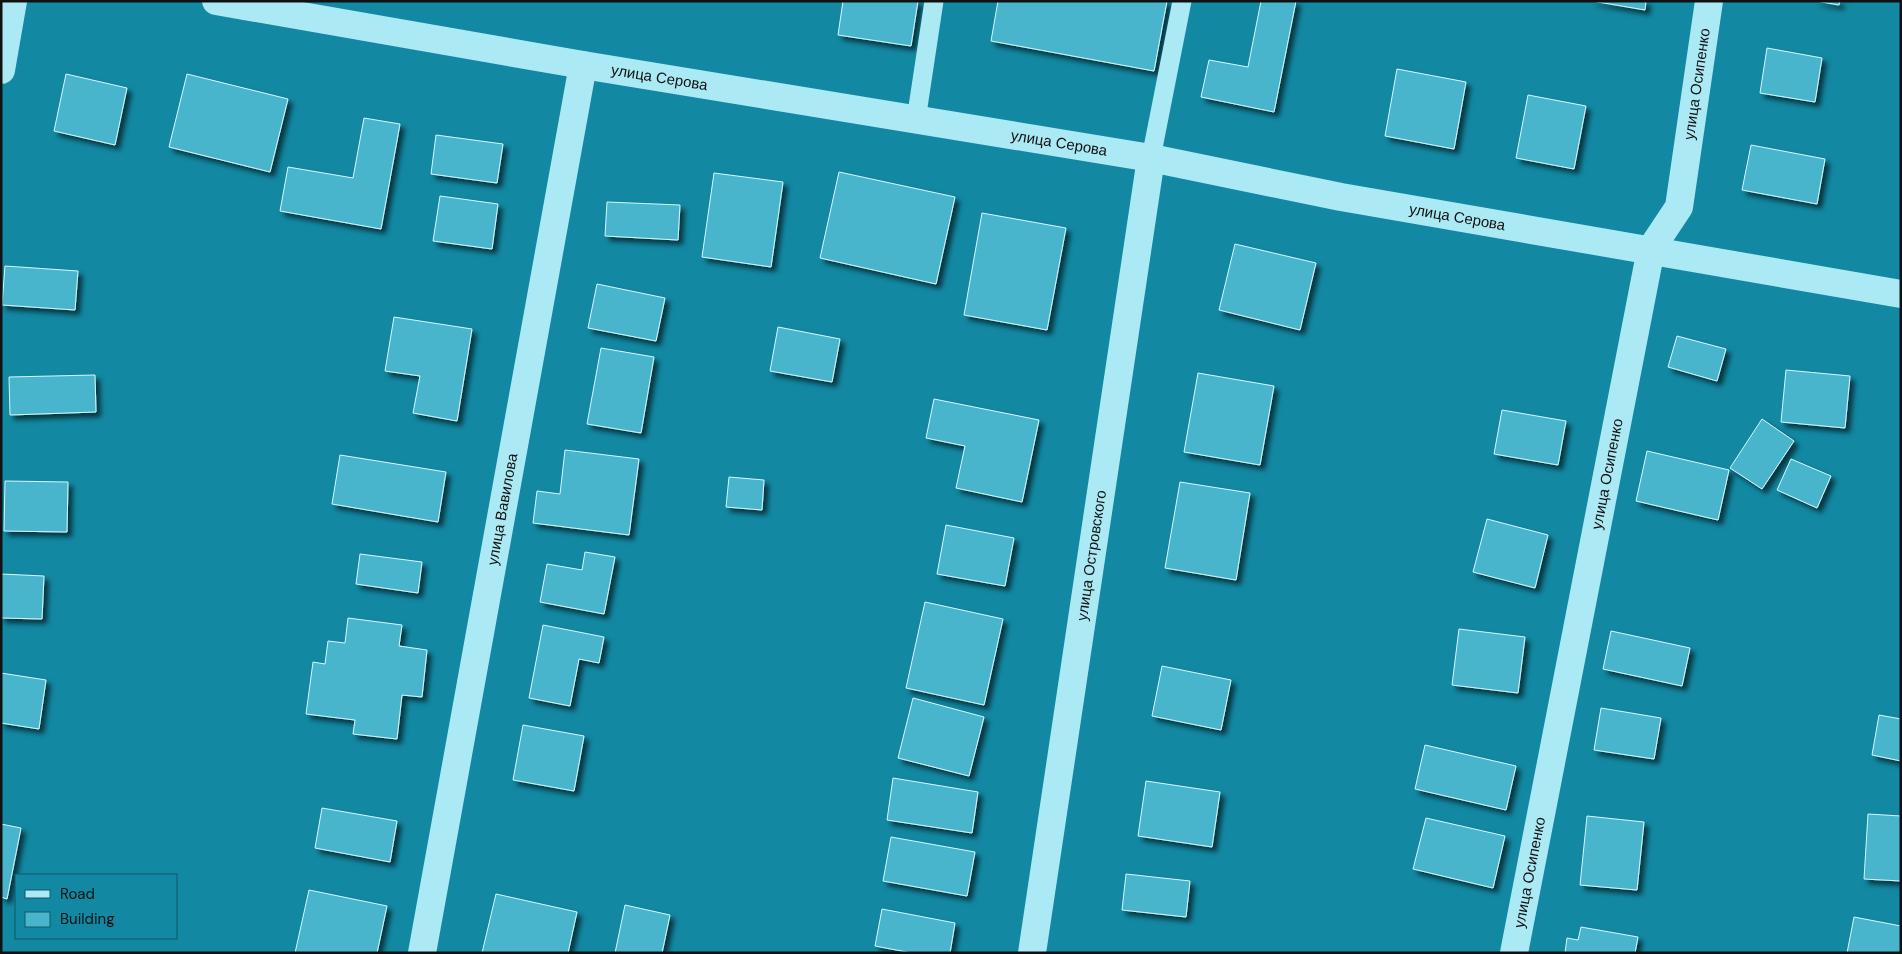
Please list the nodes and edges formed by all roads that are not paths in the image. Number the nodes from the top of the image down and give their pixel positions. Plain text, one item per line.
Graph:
1 (12, 1) edge
2 (216, 1) edge
3 (934, 1) edge
4 (1182, 1) edge
5 (1709, 1) edge
6 (583, 65) junction
7 (1, 70) edge
8 (916, 120) junction
9 (1152, 158) junction
10 (1651, 250) junction
11 (1901, 294) edge
12 (422, 953) edge
13 (1032, 953) edge
14 (1514, 953) edge

1 - 7 street
2 - 6 street, улица Серова
3 - 8 lane
4 - 9 lane
5 - 10 street, улица Осипенко
6 - 8 street, улица Серова
6 - 12 street, улица Вавилова
8 - 9 street, улица Серова
9 - 10 street, улица Серова
9 - 13 street, улица Островского
10 - 11 street, улица Серова
10 - 14 street, улица Осипенко

